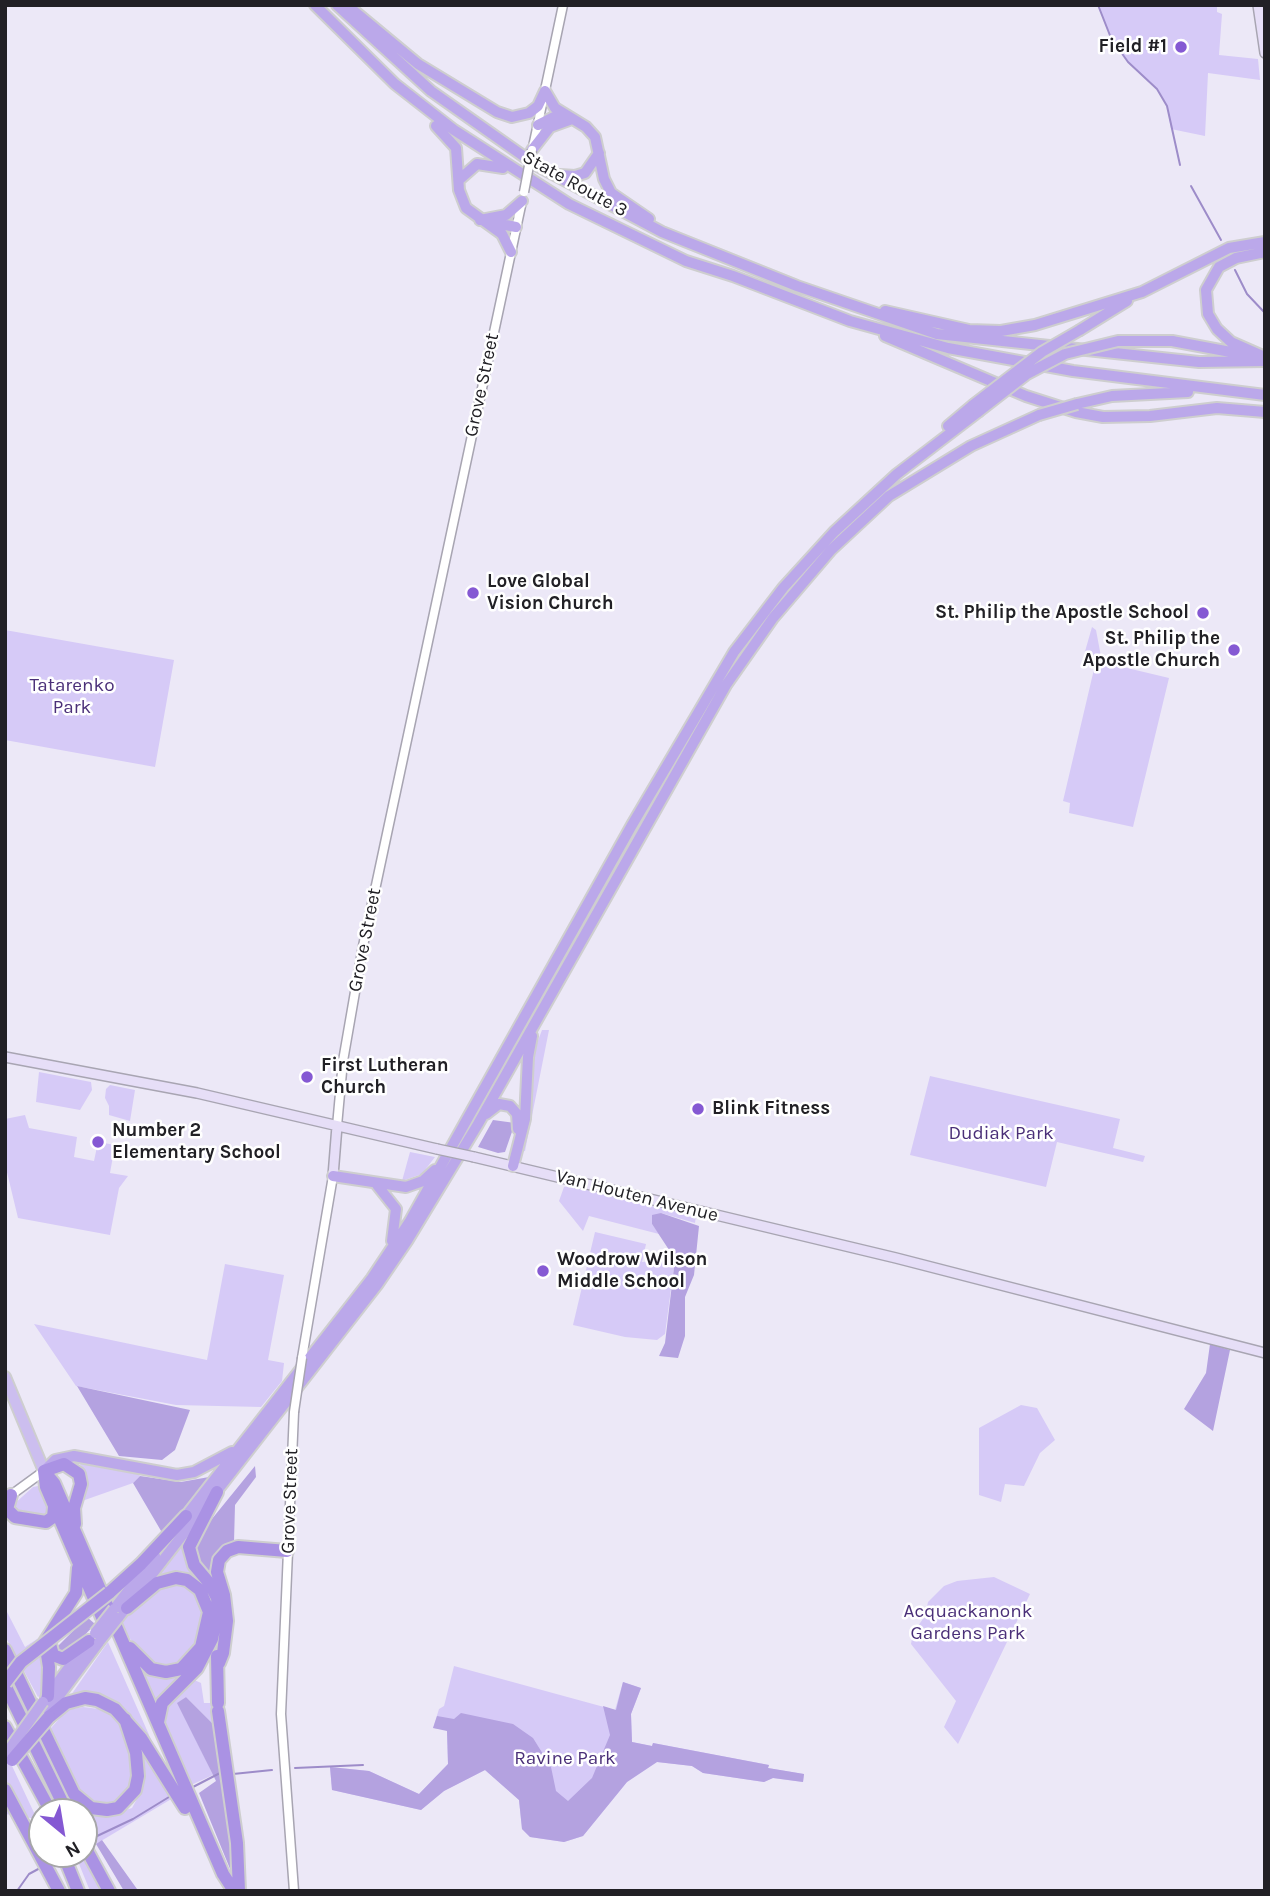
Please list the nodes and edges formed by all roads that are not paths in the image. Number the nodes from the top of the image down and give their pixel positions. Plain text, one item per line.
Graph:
1 (315, 5) edge
2 (337, 5) edge
3 (347, 5) edge
4 (563, 5) edge
5 (1258, 5) edge
6 (340, 31) junction
7 (1265, 53) edge
8 (545, 90) junction
9 (572, 119) junction
10 (538, 125) junction
11 (532, 150) junction
12 (600, 150) junction
13 (552, 173) junction
14 (522, 175) junction
15 (460, 179) junction
16 (523, 196) junction
17 (480, 220) junction
18 (516, 227) junction
19 (1264, 244) edge
20 (704, 247) junction
21 (511, 252) junction
22 (1252, 254) junction
23 (1265, 261) edge
24 (1142, 292) junction
25 (858, 308) junction
26 (861, 325) junction
27 (1265, 359) edge
28 (1265, 395) edge
29 (976, 409) junction
30 (1265, 412) edge
31 (536, 1023) junction
32 (5, 1057) edge
33 (478, 1124) junction
34 (337, 1126) junction
35 (518, 1147) junction
36 (441, 1152) junction
37 (513, 1166) junction
38 (332, 1175) junction
39 (377, 1185) junction
40 (388, 1254) junction
41 (1265, 1353) edge
42 (5, 1377) edge
43 (242, 1444) junction
44 (44, 1471) junction
45 (216, 1492) junction
46 (8, 1497) edge
47 (54, 1507) junction
48 (186, 1516) junction
49 (5, 1520) edge
50 (67, 1536) junction
51 (287, 1550) junction
52 (80, 1556) junction
53 (70, 1606) junction
54 (97, 1607) junction
55 (218, 1611) junction
56 (119, 1615) junction
57 (51, 1634) junction
58 (94, 1639) junction
59 (5, 1650) edge
60 (219, 1663) junction
61 (5, 1684) edge
62 (47, 1707) junction
63 (125, 1719) junction
64 (158, 1726) junction
65 (5, 1727) edge
66 (7, 1758) edge
67 (5, 1790) edge
68 (38, 1798) edge
69 (43, 1798) edge
70 (60, 1798) edge
71 (185, 1808) junction
72 (69, 1868) edge
73 (77, 1868) edge
74 (96, 1868) edge
75 (294, 1890) edge
76 (59, 1891) edge
77 (78, 1891) edge
78 (86, 1891) edge
79 (109, 1891) edge
80 (224, 1891) edge
81 (237, 1891) edge

1 - 6 highway, State Route 3
2 - 13 highway, State Route 3
3 - 8 highway
4 - 8 street, Grove Street
5 - 7 main road
6 - 14 highway, State Route 3
6 - 15 highway
8 - 9 highway
8 - 10 street, Grove Street
9 - 10 highway
9 - 11 highway
9 - 12 highway
10 - 11 street, Grove Street
11 - 16 street, Grove Street, bridge
12 - 13 highway
12 - 20 highway
13 - 20 highway, State Route 3
14 - 15 highway
14 - 26 highway, State Route 3
15 - 17 highway
16 - 17 highway
16 - 18 street, Grove Street
17 - 18 highway
17 - 21 highway
18 - 21 street, Grove Street
19 - 22 highway
19 - 24 highway
20 - 25 highway, State Route 3
21 - 34 street, Grove Street
22 - 23 highway
22 - 27 highway
24 - 25 highway
24 - 29 highway, bridge
25 - 27 highway
26 - 28 highway
26 - 30 highway
27 - 29 highway, bridge
28 - 31 highway, bridge
29 - 36 highway
31 - 33 highway
31 - 35 highway
32 - 34 main road, Van Houten Avenue
33 - 35 highway
33 - 45 highway
34 - 36 main road, Van Houten Avenue
34 - 38 main road, Grove Street
35 - 37 highway
36 - 37 main road, Van Houten Avenue, bridge
36 - 39 highway
36 - 40 highway
37 - 41 main road, Van Houten Avenue
38 - 39 highway
38 - 51 street, Grove Street, bridge
39 - 40 highway
40 - 43 highway
42 - 44 main road
43 - 44 highway
43 - 48 highway
44 - 46 street
44 - 47 highway
44 - 52 highway
44 - 52 highway
45 - 55 highway
45 - 56 highway
46 - 47 highway
47 - 50 highway
48 - 56 highway
48 - 61 highway, bridge
49 - 50 highway
50 - 52 highway
51 - 60 highway
51 - 75 street, Grove Street
52 - 53 highway
52 - 54 highway
52 - 56 highway
53 - 54 highway
53 - 57 highway
54 - 71 highway
55 - 60 highway
55 - 64 highway
56 - 56 highway
56 - 58 highway, bridge
56 - 64 highway
57 - 58 highway
57 - 62 highway
58 - 62 highway
59 - 63 highway
60 - 81 highway
61 - 70 highway
62 - 63 highway
62 - 66 highway, bridge
63 - 71 highway
64 - 81 highway
65 - 68 highway
65 - 69 highway
67 - 76 highway
71 - 80 highway
72 - 77 highway
73 - 78 highway
74 - 79 highway

